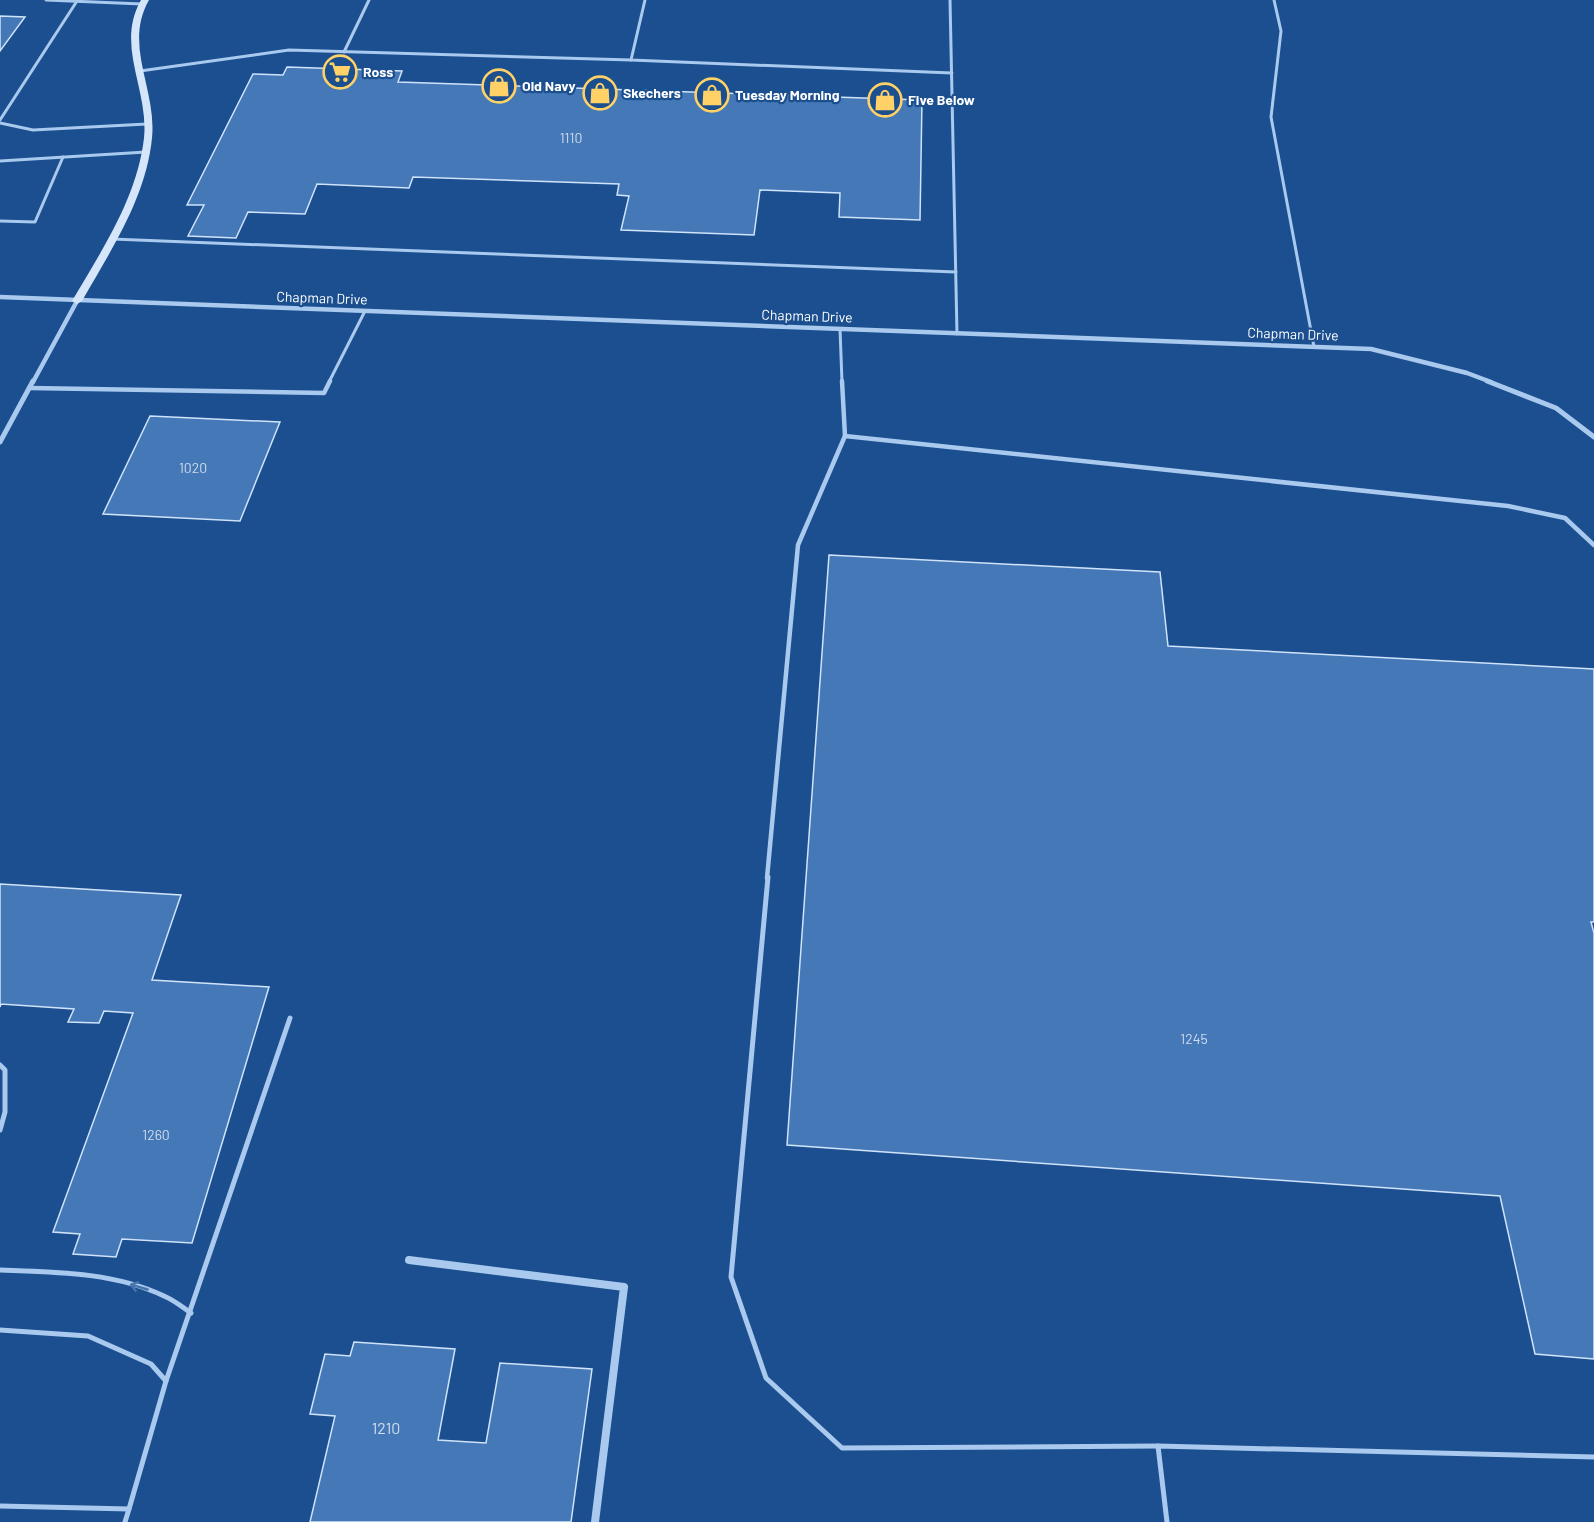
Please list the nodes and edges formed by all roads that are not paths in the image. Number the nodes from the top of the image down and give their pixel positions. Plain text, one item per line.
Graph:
1 (46, 0) edge
2 (369, 0) edge
3 (645, 0) edge
4 (950, 0) edge
5 (1274, 0) edge
6 (77, 2) junction
7 (144, 2) edge
8 (344, 52) junction
9 (631, 60) junction
10 (140, 71) junction
11 (952, 73) junction
12 (0, 121) edge
13 (147, 124) junction
14 (146, 152) junction
15 (63, 157) junction
16 (0, 161) edge
17 (0, 221) edge
18 (112, 239) junction
19 (956, 272) junction
20 (0, 297) edge
21 (77, 301) junction
22 (365, 311) junction
23 (840, 329) junction
24 (957, 334) junction
25 (1314, 347) junction
26 (29, 388) junction
27 (845, 436) junction
28 (1594, 437) edge
29 (0, 441) edge
30 (1594, 544) edge
31 (290, 1018) dead end
32 (0, 1065) edge
33 (0, 1130) edge
34 (409, 1260) dead end
35 (0, 1270) edge
36 (191, 1313) junction
37 (0, 1330) edge
38 (166, 1381) junction
39 (1158, 1446) junction
40 (1594, 1457) edge
41 (0, 1506) edge
42 (129, 1509) junction
43 (125, 1522) edge
44 (595, 1522) edge
45 (1167, 1522) edge

1 - 6 lane
2 - 8 lane
3 - 9 lane
4 - 11 lane
5 - 25 lane
6 - 7 lane
6 - 12 lane
7 - 10 street
8 - 9 lane
8 - 10 lane
9 - 11 lane
10 - 13 street
11 - 19 lane
12 - 13 lane
13 - 14 street
14 - 15 lane
14 - 18 street
15 - 16 lane
15 - 17 lane
18 - 19 lane
18 - 21 street
19 - 24 lane
20 - 21 street, Chapman Drive
21 - 22 street, Chapman Drive
21 - 26 street
22 - 23 street, Chapman Drive
22 - 26 lane
23 - 24 street, Chapman Drive
23 - 27 lane
24 - 25 street, Chapman Drive
25 - 28 street, Chapman Drive
26 - 29 street
27 - 30 lane
27 - 39 lane
31 - 36 lane
32 - 33 lane
34 - 44 street
36 -> 35 lane
36 - 38 lane
37 - 38 lane
38 - 42 lane
39 - 40 lane
39 - 45 lane
41 - 42 lane
42 - 43 lane

